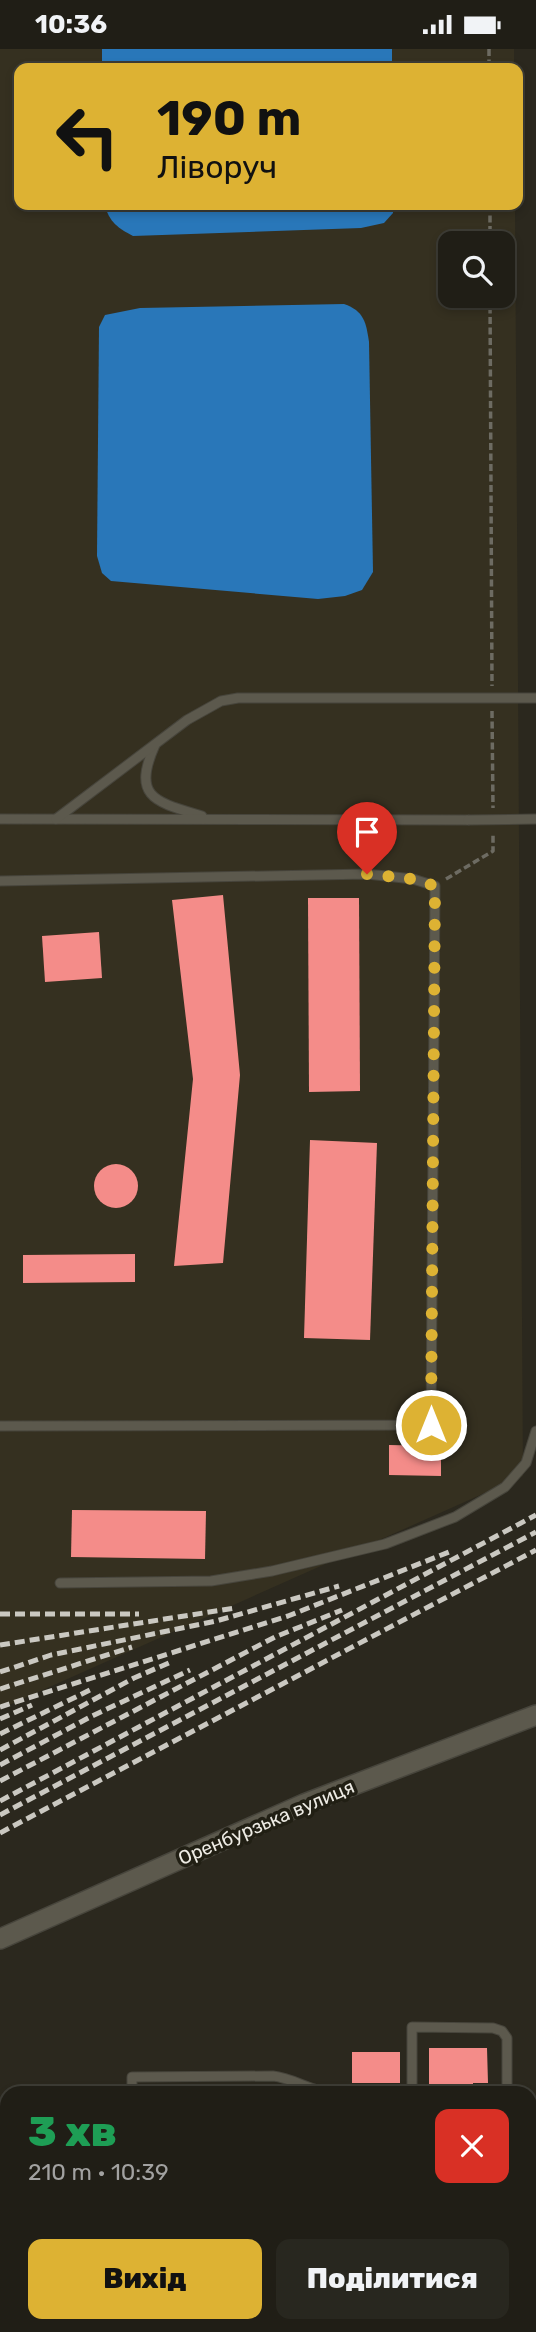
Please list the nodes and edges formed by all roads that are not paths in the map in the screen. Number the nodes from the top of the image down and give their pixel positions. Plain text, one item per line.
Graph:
1 (536, 698) edge
2 (156, 743) junction
3 (0, 818) edge
4 (56, 819) junction
5 (536, 819) edge
6 (213, 820) junction
7 (0, 881) edge
8 (0, 1426) edge
9 (536, 1431) edge
10 (60, 1583) dead end
11 (536, 1715) edge
12 (0, 1939) edge
13 (132, 2086) edge
14 (305, 2086) edge
15 (412, 2086) edge
16 (507, 2086) edge

1 - 2 lane
2 - 4 lane
2 - 6 lane
3 - 4 lane
4 - 6 lane
5 - 6 lane, bridge
7 - 8 lane
9 - 10 lane
11 - 12 street, Оренбурзька вулиця
13 - 14 lane
15 - 16 lane

